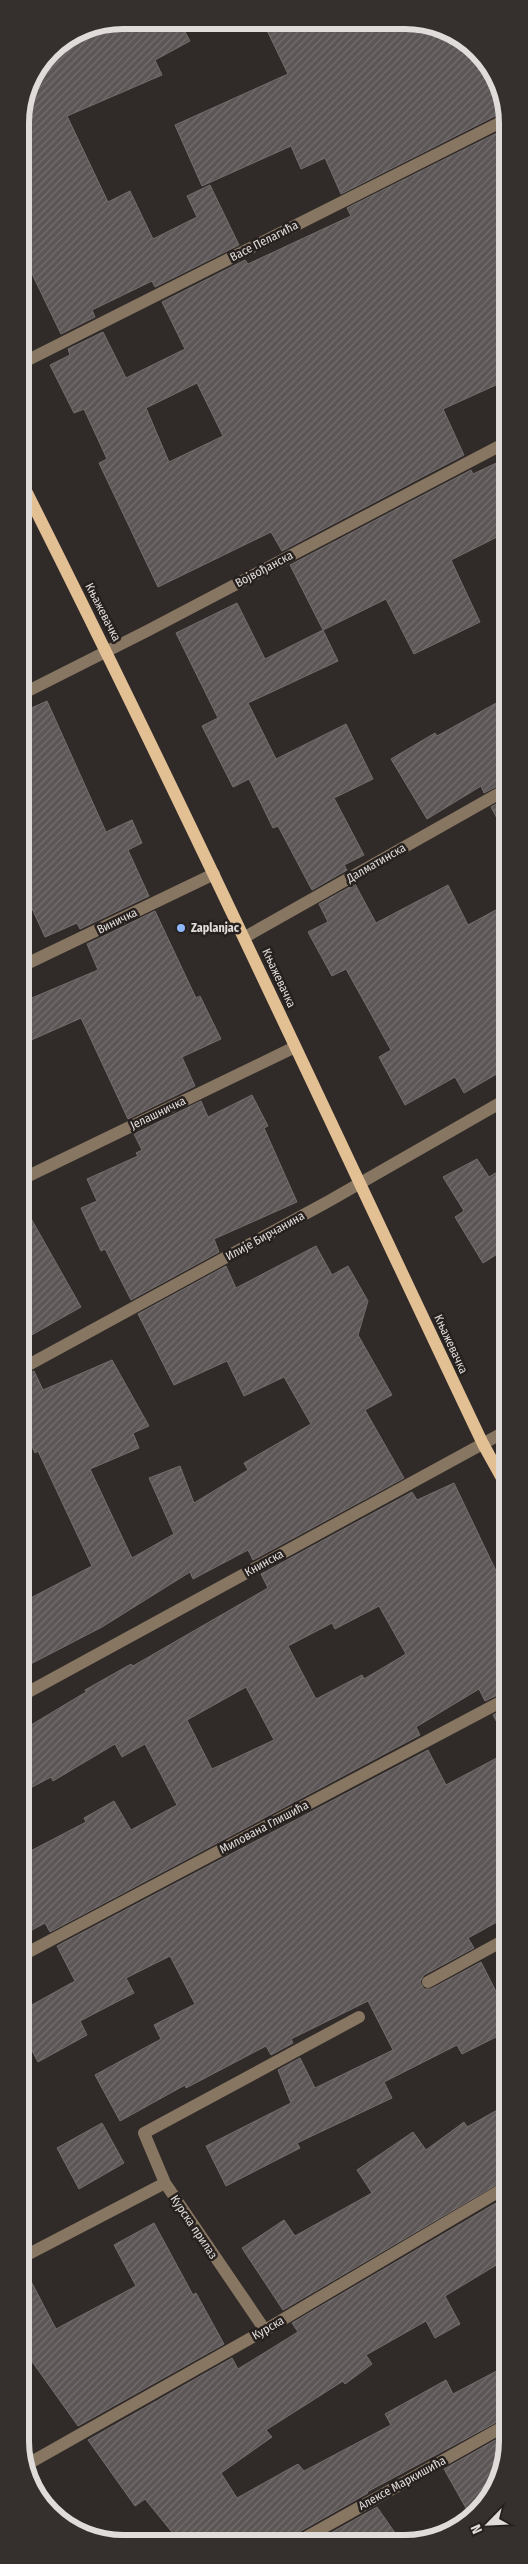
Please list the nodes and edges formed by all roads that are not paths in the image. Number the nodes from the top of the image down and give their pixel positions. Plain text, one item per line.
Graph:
1 (499, 123) edge
2 (29, 359) edge
3 (499, 446) edge
4 (29, 498) edge
5 (108, 652) junction
6 (29, 691) edge
7 (499, 794) edge
8 (214, 874) junction
9 (245, 937) junction
10 (29, 963) edge
11 (296, 1047) junction
12 (499, 1104) edge
13 (29, 1176) edge
14 (360, 1183) junction
15 (29, 1364) edge
16 (499, 1435) edge
17 (483, 1444) junction
18 (499, 1473) edge
19 (29, 1692) edge
20 (499, 1703) edge
21 (499, 1943) edge
22 (29, 1952) edge
23 (428, 1982) dead end
24 (358, 2017) dead end
25 (165, 2183) junction
26 (499, 2191) edge
27 (29, 2254) edge
28 (265, 2330) junction
29 (499, 2429) edge
30 (31, 2462) edge
31 (310, 2535) edge

1 - 2 street, Васе Пелагића
3 - 5 street, Војвођанска
4 - 5 main road, Књажевачка
5 - 6 street, Војвођанска
5 - 8 main road, Књажевачка
7 - 9 street, Далматинска
8 - 9 main road, Књажевачка
8 - 10 street, Виничка
9 - 11 main road, Књажевачка
11 - 13 street, Јелашничка
11 - 14 main road, Књажевачка
12 - 14 street, Илије Бирчанина
14 - 15 street, Илије Бирчанина
14 - 17 main road, Књажевачка
16 - 17 street, Книнска
17 - 18 main road, Књажевачка
17 - 19 street, Книнска
20 - 22 street, Милована Глишића
21 - 23 street
24 - 25 street
25 - 27 street, Курска прилаз
25 - 28 street, Курска прилаз
26 - 28 street, Курска
28 - 30 street, Курска
29 - 31 street, Алексе Маркишића

